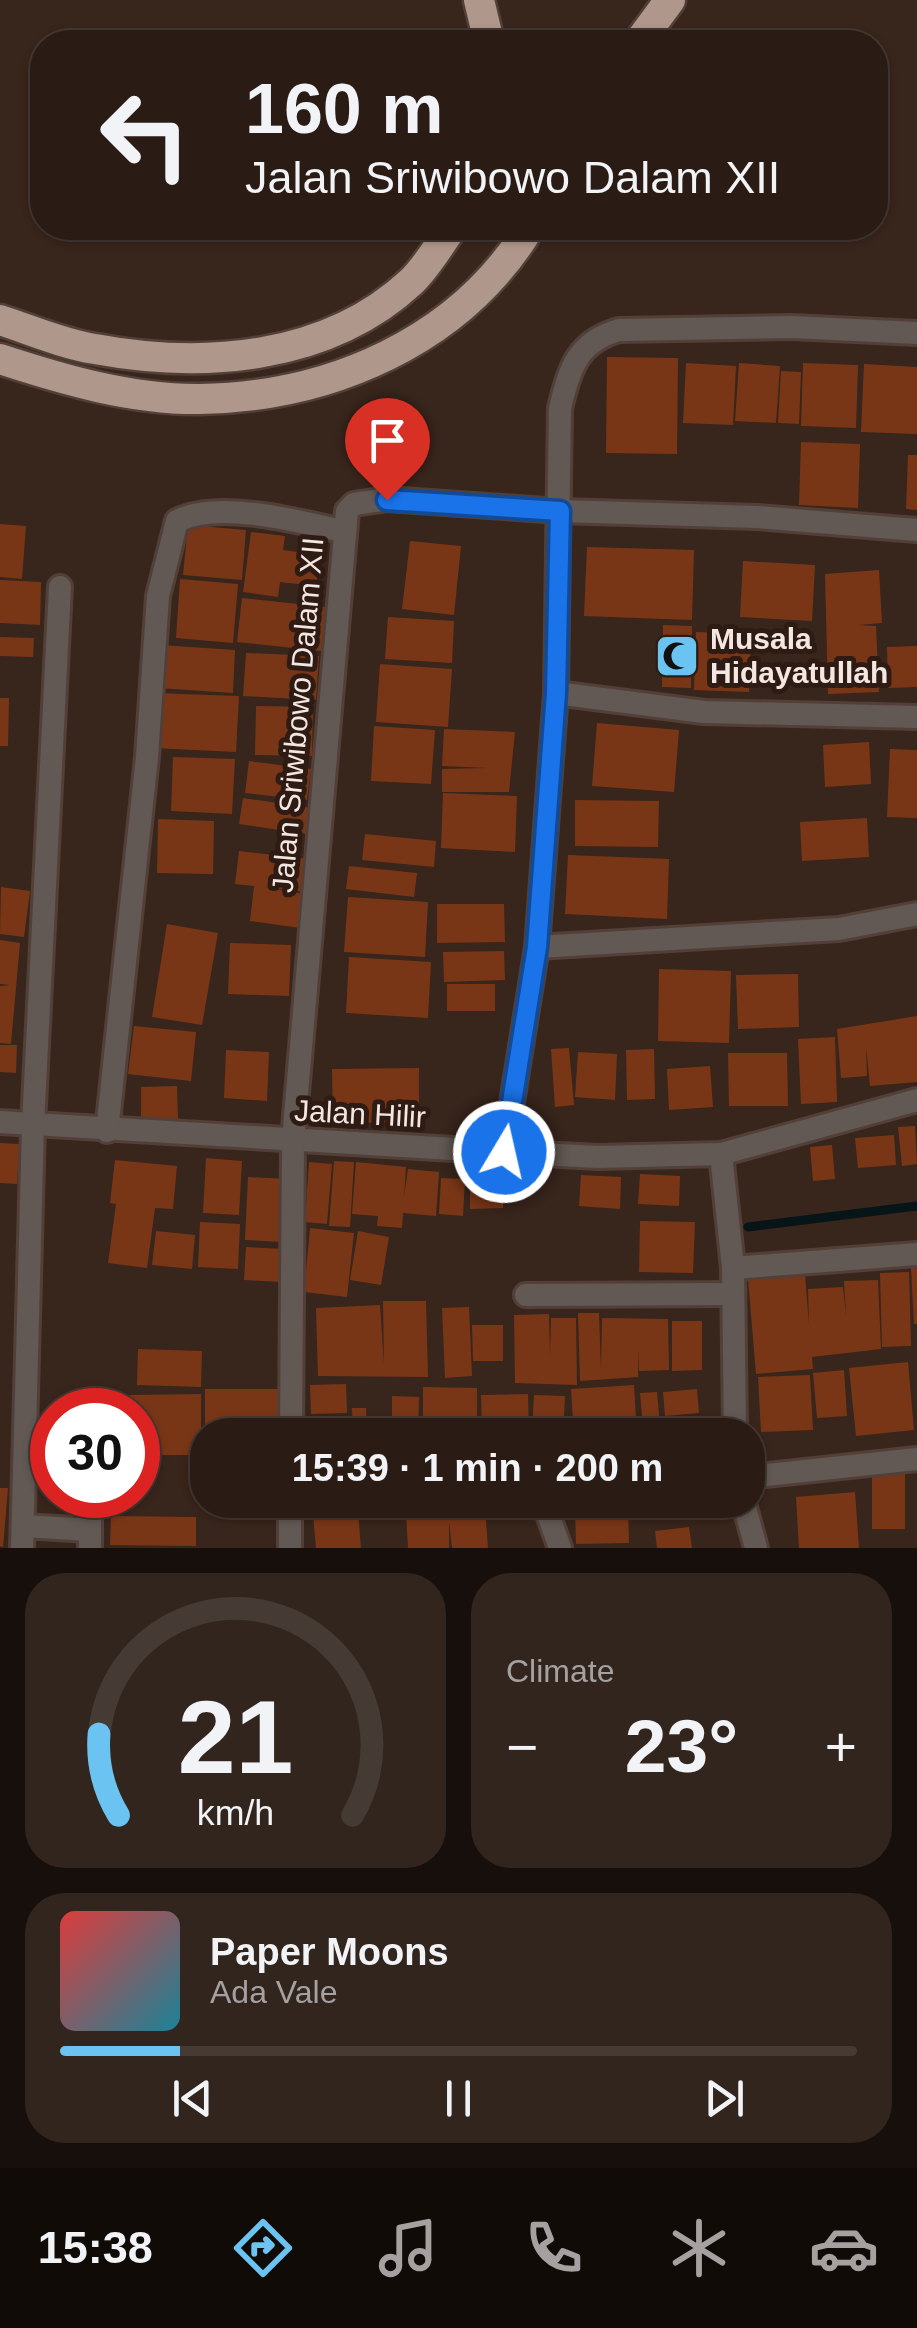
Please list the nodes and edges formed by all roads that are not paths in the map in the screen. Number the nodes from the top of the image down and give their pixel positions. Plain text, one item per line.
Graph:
1 (480, 0) edge
2 (670, 0) edge
3 (486, 30) edge
4 (648, 30) edge
5 (443, 240) edge
6 (519, 240) edge
7 (0, 320) edge
8 (917, 332) edge
9 (0, 359) edge
10 (560, 511) junction
11 (917, 530) edge
12 (342, 531) junction
13 (60, 586) dead end
14 (556, 693) junction
15 (917, 716) edge
16 (917, 914) edge
17 (537, 947) junction
18 (917, 1100) edge
19 (0, 1122) edge
20 (33, 1125) junction
21 (107, 1131) junction
22 (293, 1140) junction
23 (504, 1152) junction
24 (721, 1154) junction
25 (917, 1254) edge
26 (733, 1268) junction
27 (733, 1294) junction
28 (526, 1295) dead end
29 (291, 1418) edge
30 (735, 1418) edge
31 (917, 1459) edge
32 (765, 1475) edge
33 (290, 1518) edge
34 (549, 1518) edge
35 (748, 1518) edge
36 (23, 1537) edge
37 (90, 1539) edge
38 (290, 1548) edge
39 (560, 1548) edge
40 (756, 1548) edge

1 - 3 highway
2 - 4 highway
5 - 7 highway
6 - 9 highway
8 - 10 street
10 - 11 street, Jalan Sriwibowo Dalam XII
10 - 12 street, Jalan Sriwibowo Dalam XII
10 - 14 street
12 - 21 street
12 - 22 street, Jalan Sriwibowo Dalam XII
13 - 20 street
14 - 15 street
14 - 17 street
16 - 17 street
17 - 23 street
18 - 24 street, Jalan Hilir
19 - 20 street, Jalan Hilir
20 - 21 street, Jalan Hilir
20 - 36 street
21 - 22 street, Jalan Hilir
22 - 23 street, Jalan Hilir
22 - 29 street, Jalan Sriwibowo Dalam XII
23 - 24 street, Jalan Hilir
24 - 26 street
25 - 26 street
26 - 27 street
27 - 28 street
27 - 30 street
31 - 32 street
33 - 38 street
34 - 39 street
35 - 40 street
36 - 37 street

